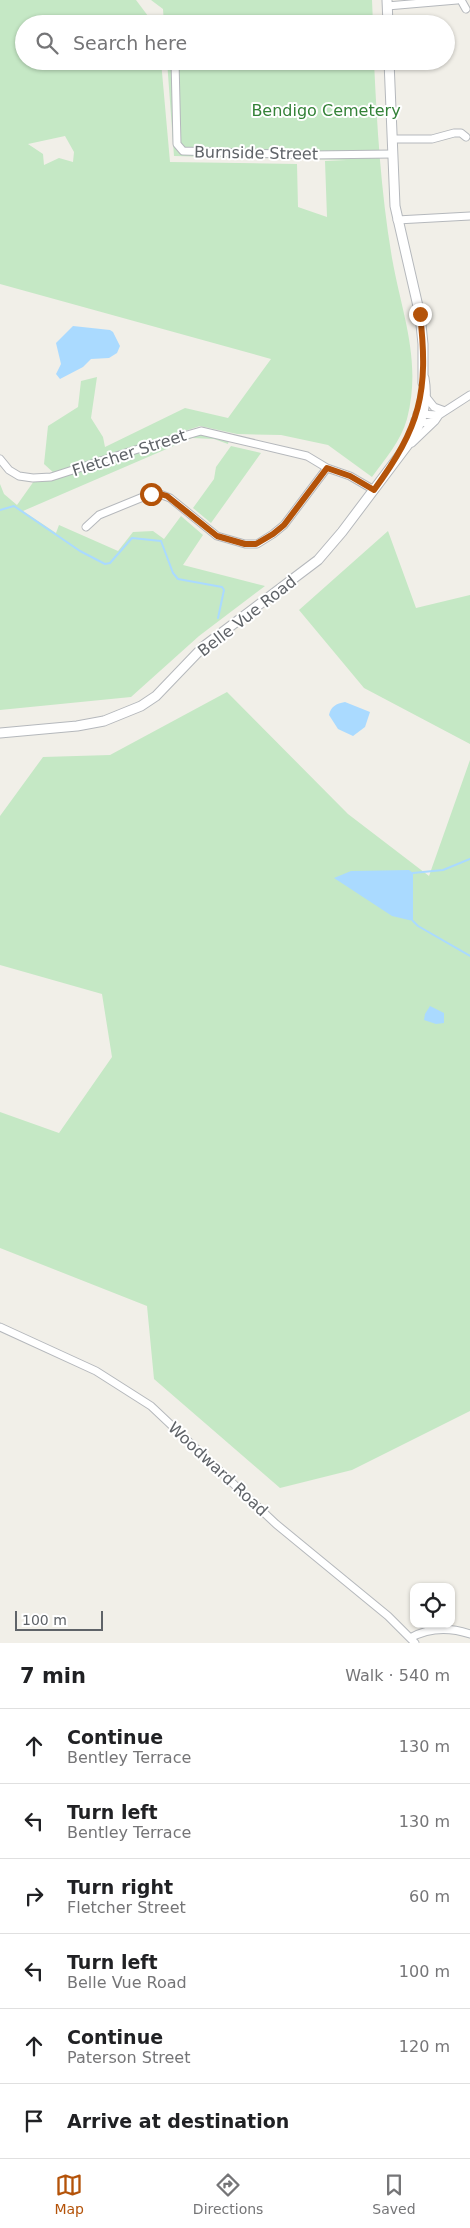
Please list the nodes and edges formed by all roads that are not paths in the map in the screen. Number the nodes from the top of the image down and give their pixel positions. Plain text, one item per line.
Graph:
1 (459, 0) edge
2 (387, 3) edge
3 (466, 8) dead end
4 (175, 70) edge
5 (389, 70) edge
6 (466, 137) dead end
7 (392, 139) junction
8 (393, 154) junction
9 (470, 216) edge
10 (397, 220) junction
11 (424, 378) junction
12 (470, 395) edge
13 (426, 397) junction
14 (440, 416) junction
15 (418, 418) junction
16 (407, 446) junction
17 (399, 455) junction
18 (0, 459) edge
19 (327, 468) junction
20 (374, 490) junction
21 (86, 527) dead end
22 (0, 733) edge
23 (0, 1327) edge
24 (470, 1634) edge
25 (412, 1641) edge

1 - 2 street
1 - 3 street
4 - 8 street, Burnside Street
5 - 7 street
6 - 7 street
7 - 8 street
8 - 10 street
9 - 10 street
10 - 11 street
11 - 13 street, Belle Vue Road
11 - 15 street
12 - 14 street
13 - 14 street
13 - 15 street, Belle Vue Road
14 - 15 street
14 - 16 street
15 - 16 street, Belle Vue Road
15 - 17 street, Belle Vue Road
16 - 17 street, Belle Vue Road
17 - 20 street, Belle Vue Road
18 - 19 street, Fletcher Street
19 - 20 street, Fletcher Street
19 - 21 street
20 - 22 street, Belle Vue Road
23 - 25 street, Woodward Road
24 - 25 street

